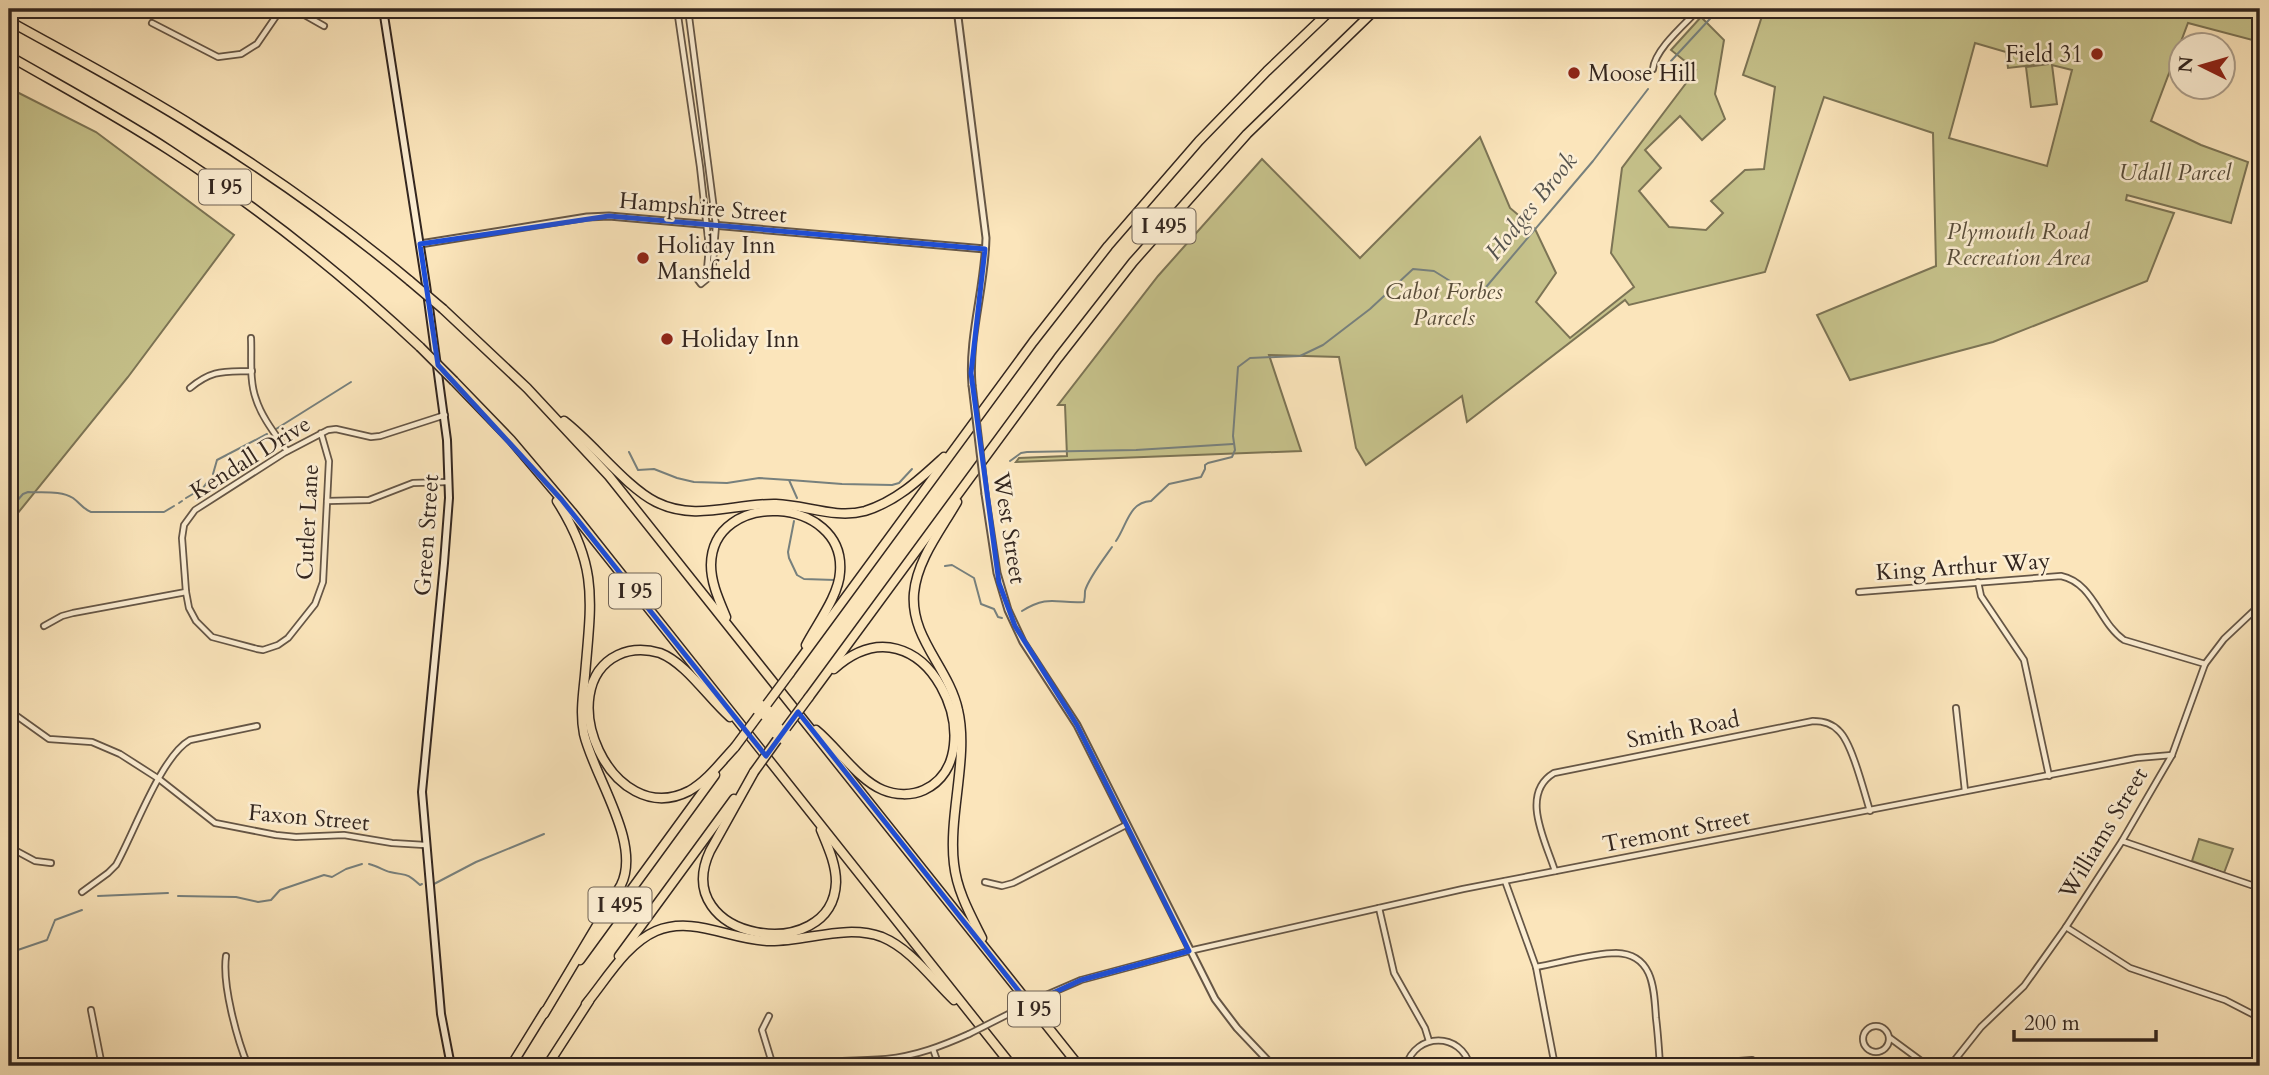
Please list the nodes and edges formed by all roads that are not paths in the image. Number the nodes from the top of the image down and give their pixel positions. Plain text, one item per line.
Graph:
1 (281, 9) edge
2 (294, 9) edge
3 (383, 9) edge
4 (677, 9) edge
5 (688, 9) edge
6 (957, 9) edge
7 (1332, 9) edge
8 (1376, 9) edge
9 (1699, 9) edge
10 (9, 21) edge
11 (152, 23) dead end
12 (324, 26) dead end
13 (9, 56) edge
14 (1653, 69) dead end
15 (707, 224) junction
16 (716, 225) junction
17 (420, 244) junction
18 (985, 249) junction
19 (707, 270) junction
20 (712, 275) junction
21 (251, 338) dead end
22 (252, 371) junction
23 (190, 388) dead end
24 (539, 400) junction
25 (445, 415) junction
26 (321, 433) junction
27 (957, 446) junction
28 (287, 451) junction
29 (522, 454) junction
30 (978, 466) junction
31 (449, 482) junction
32 (327, 501) junction
33 (1978, 582) junction
34 (186, 592) junction
35 (1859, 592) dead end
36 (2260, 605) edge
37 (44, 626) dead end
38 (730, 626) junction
39 (2205, 664) junction
40 (790, 673) junction
41 (809, 697) junction
42 (1956, 708) dead end
43 (14, 714) dead end
44 (805, 721) junction
45 (257, 726) dead end
46 (745, 730) junction
47 (735, 747) junction
48 (2172, 755) junction
49 (754, 772) junction
50 (2049, 776) junction
51 (159, 779) junction
52 (1965, 791) junction
53 (1870, 811) junction
54 (817, 821) junction
55 (1126, 825) junction
56 (2122, 841) junction
57 (425, 845) junction
58 (9, 847) edge
59 (51, 863) dead end
60 (1555, 871) junction
61 (1504, 881) junction
62 (985, 883) dead end
63 (2260, 888) edge
64 (82, 891) dead end
65 (1379, 908) junction
66 (2066, 927) junction
67 (1189, 951) junction
68 (989, 952) junction
69 (226, 956) dead end
70 (1536, 967) junction
71 (586, 1004) junction
72 (91, 1010) dead end
73 (544, 1014) junction
74 (769, 1016) dead end
75 (2260, 1018) edge
76 (975, 1020) junction
77 (1890, 1038) junction
78 (1429, 1041) junction
79 (933, 1049) junction
80 (1752, 1060) dead end
81 (845, 1063) edge
82 (102, 1066) edge
83 (248, 1066) edge
84 (451, 1066) edge
85 (511, 1066) edge
86 (547, 1066) edge
87 (772, 1066) edge
88 (939, 1066) edge
89 (1012, 1066) edge
90 (1079, 1066) edge
91 (1273, 1066) edge
92 (1406, 1066) edge
93 (1470, 1066) edge
94 (1555, 1066) edge
95 (1660, 1066) edge
96 (1674, 1066) edge
97 (1928, 1066) edge
98 (1950, 1066) edge

1 - 11 street
2 - 12 street
3 - 17 main road, Green Street
4 - 15 street
5 - 16 street
6 - 18 street, West Street
7 - 27 highway, I 495
8 - 30 highway, I 495
9 - 14 street
10 - 24 highway, I 95, bridge
13 - 29 highway, I 95, bridge
15 - 16 street, Hampshire Street
15 - 17 street, Hampshire Street
15 - 19 street
16 - 18 street, Hampshire Street
16 - 20 street
17 - 25 main road, Green Street
18 - 55 street, West Street, bridge
19 - 20 street
19 - 20 street
21 - 22 street
22 - 23 street
22 - 28 street
24 - 27 highway
24 - 38 highway, I 95
25 - 26 street, Kendall Drive
25 - 31 main road, Green Street
26 - 28 street, Kendall Drive
26 - 32 street, Cutler Lane
27 - 40 highway, I 495
28 - 34 street, Kendall Drive
29 - 46 highway, I 95
29 - 73 highway
30 - 41 highway, I 495
30 - 68 highway
31 - 32 street
31 - 57 main road, Green Street
32 - 34 street, Cutler Lane
33 - 35 street, King Arthur Way
33 - 39 street, King Arthur Way
33 - 50 street
34 - 37 street
36 - 39 street, Williams Street
38 - 40 highway
38 - 44 highway, I 95
39 - 48 street, Williams Street
40 - 47 highway, I 495, bridge
41 - 44 highway
41 - 49 highway, I 495, bridge
42 - 52 street
43 - 51 street, Faxon Street
44 - 68 highway, I 95
45 - 51 street
46 - 47 highway
46 - 54 highway, I 95
47 - 73 highway, I 495
48 - 50 street, Tremont Street
48 - 56 street, Williams Street
49 - 54 highway
49 - 71 highway, I 495
50 - 52 street, Tremont Street
51 - 57 street, Faxon Street
51 - 64 street
52 - 53 street, Tremont Street
53 - 60 street, Tremont Street
53 - 60 street, Smith Road
54 - 76 highway, I 95
55 - 62 street
55 - 67 street, West Street
56 - 63 street
56 - 66 street, Williams Street
57 - 84 main road, Green Street
58 - 59 street
60 - 61 street, Tremont Street
61 - 65 street, Tremont Street
61 - 70 street
65 - 67 street, Tremont Street
65 - 78 street
66 - 75 street
66 - 98 street, Williams Street
67 - 79 street, Tremont Street, bridge
67 - 91 street, West Street
68 - 90 highway, I 95
69 - 83 street
70 - 94 street
70 - 95 street
71 - 76 highway
71 - 86 highway, I 495
72 - 82 street
73 - 85 highway, I 495
74 - 87 street
76 - 89 highway, I 95
77 - 77 street
77 - 97 street
78 - 92 street
78 - 93 street
79 - 81 street, Tremont Street
79 - 88 street
80 - 96 street
81 - 87 street, Tremont Street

